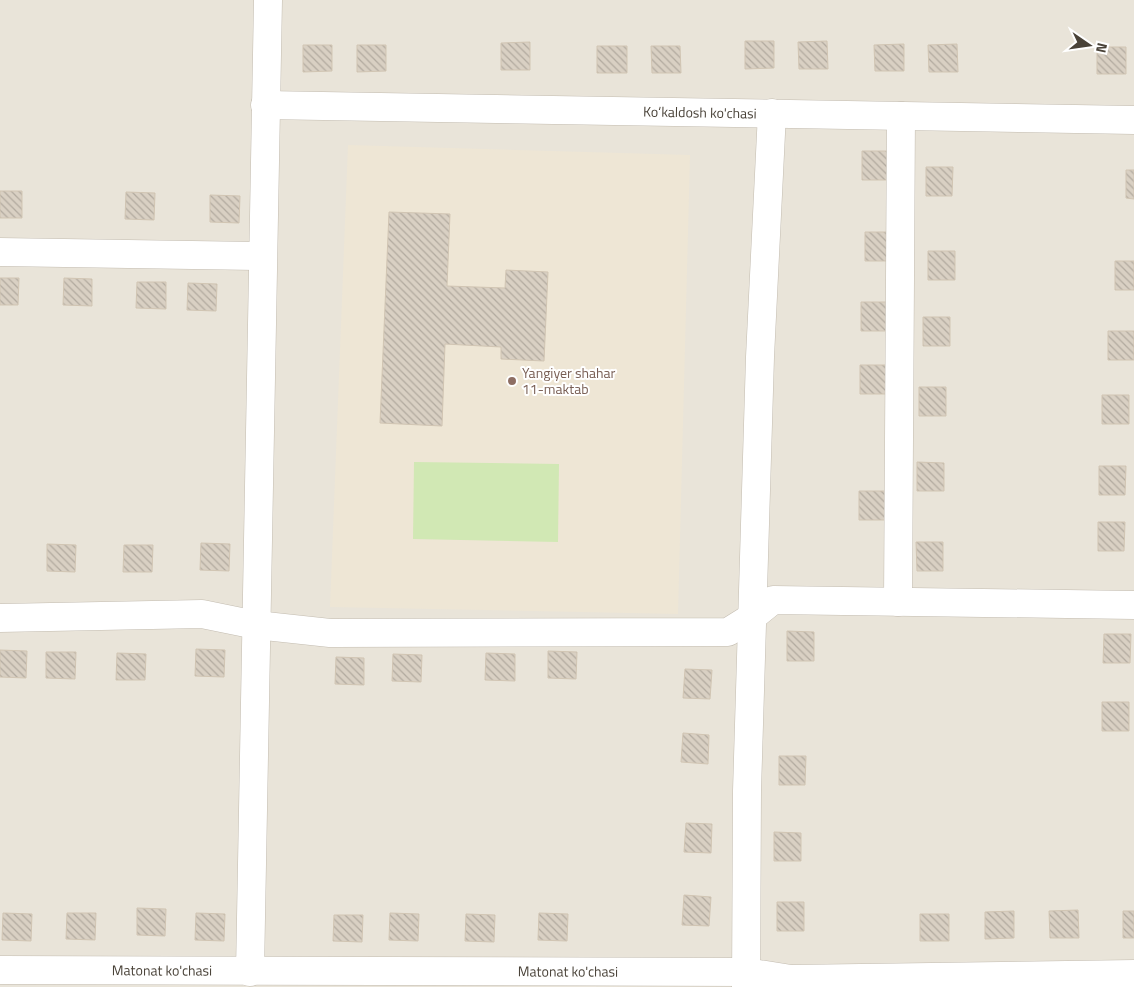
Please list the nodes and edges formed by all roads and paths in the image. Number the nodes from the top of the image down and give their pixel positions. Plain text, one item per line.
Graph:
1 (268, 0) edge
2 (265, 105) junction
3 (772, 113) junction
4 (901, 116) junction
5 (1134, 120) edge
6 (0, 252) edge
7 (262, 256) junction
8 (898, 602) junction
9 (1134, 605) edge
10 (752, 617) junction
11 (0, 618) edge
12 (256, 625) junction
13 (0, 970) edge
14 (250, 972) junction
15 (1134, 974) edge
16 (746, 979) edge

1 - 2 street
2 - 3 street, Ko‘kaldosh ko'chasi
2 - 7 street
3 - 4 street, Ko‘kaldosh ko'chasi
3 - 10 street
4 - 5 street, Ko‘kaldosh ko'chasi
4 - 8 street
6 - 7 street
7 - 12 street
8 - 9 street
8 - 10 street
10 - 12 street
10 - 16 street
11 - 12 street
12 - 14 street
13 - 14 street, Matonat ko'chasi
14 - 16 street, Matonat ko'chasi
15 - 16 street, Matonat ko'chasi

